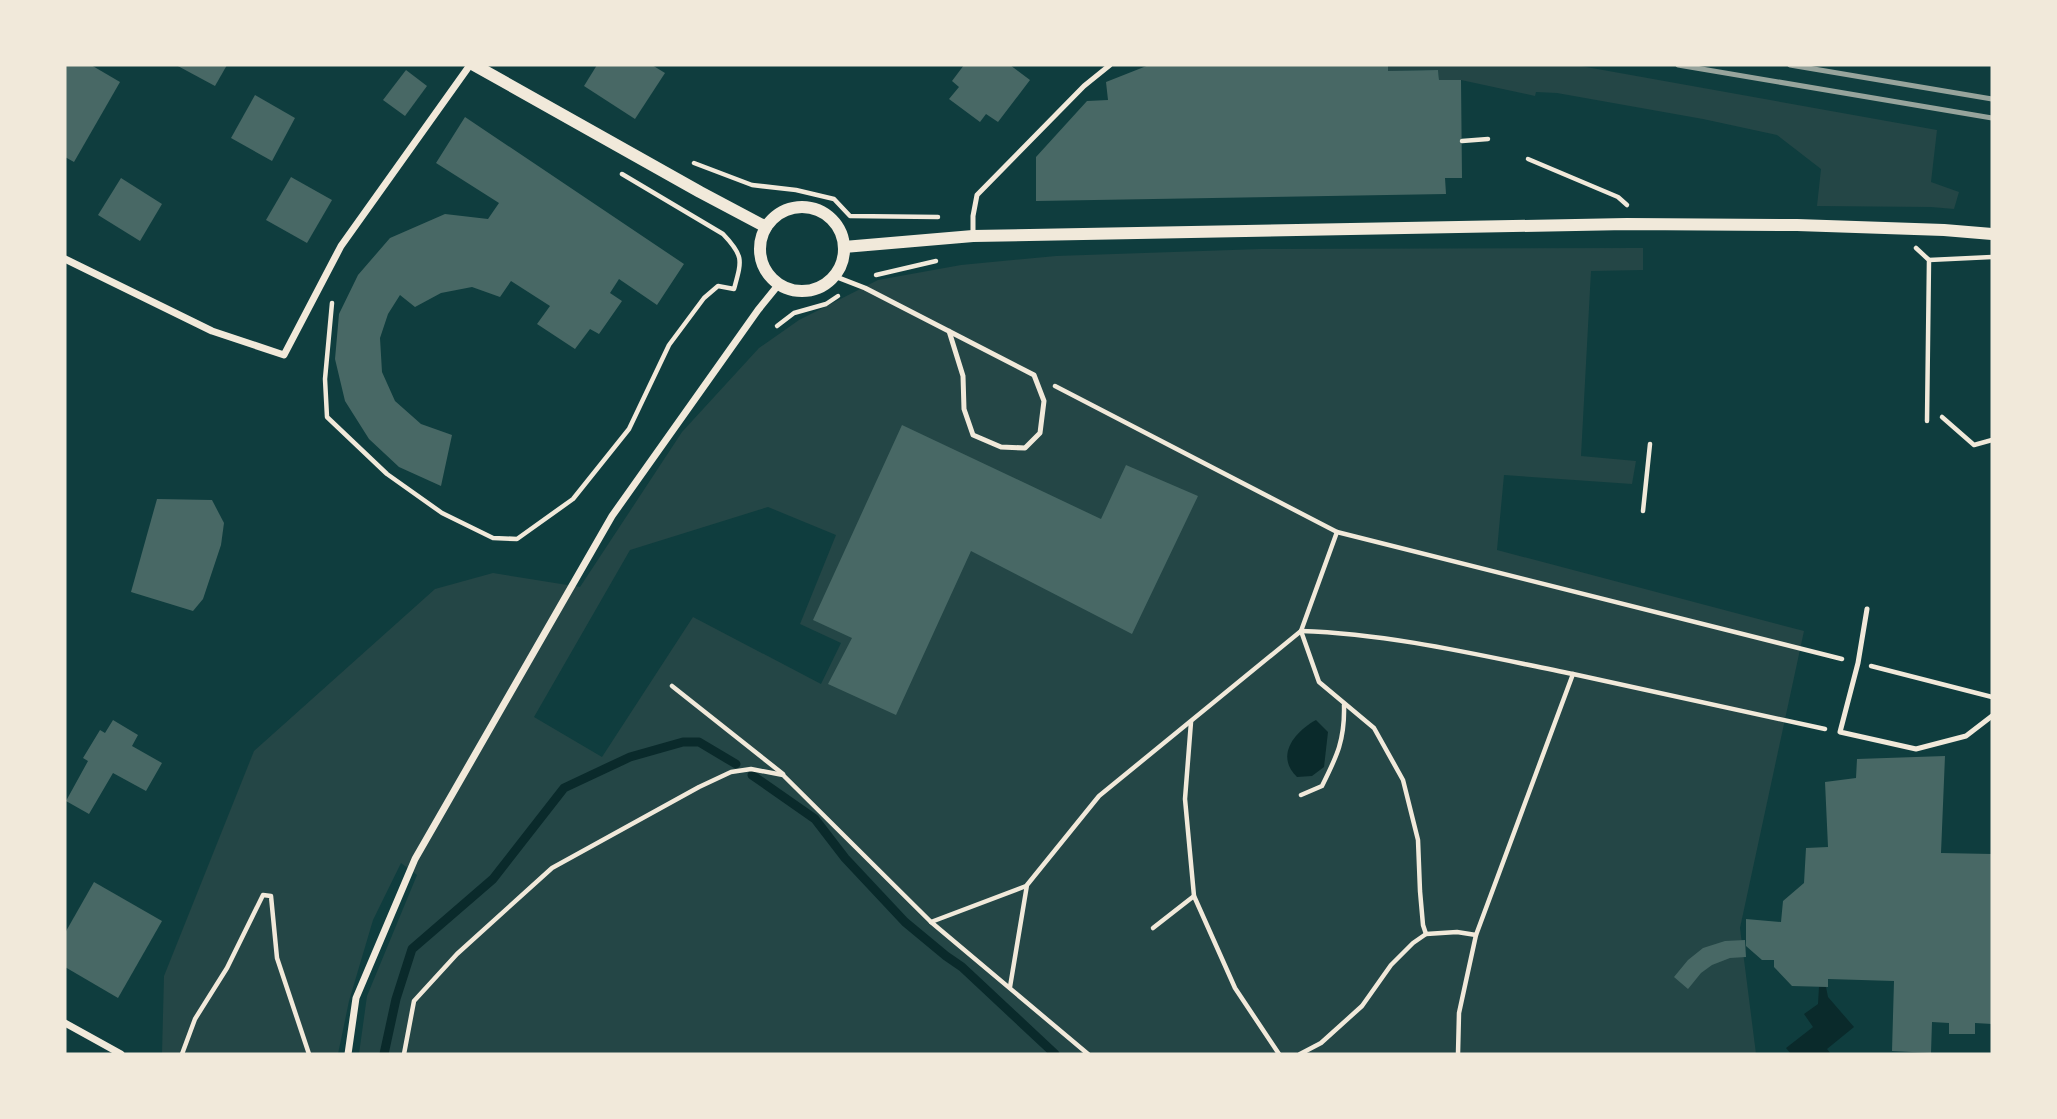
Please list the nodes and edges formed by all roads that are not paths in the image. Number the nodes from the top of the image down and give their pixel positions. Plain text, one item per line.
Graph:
1 (472, 65) edge
2 (1110, 65) edge
3 (766, 227) junction
4 (1992, 234) edge
5 (973, 236) junction
6 (845, 247) junction
7 (65, 259) edge
8 (834, 276) junction
9 (779, 284) junction
10 (949, 331) junction
11 (1867, 609) dead end
12 (1992, 716) edge
13 (65, 1023) edge
14 (121, 1054) edge
15 (348, 1054) edge

1 - 3 street
1 - 7 street
2 - 5 lane
3 - 6 street
3 - 9 street
4 - 5 street
5 - 6 street
6 - 8 street
8 - 9 street
8 - 10 lane
9 - 15 street
10 - 10 lane
11 - 12 lane
13 - 14 street

